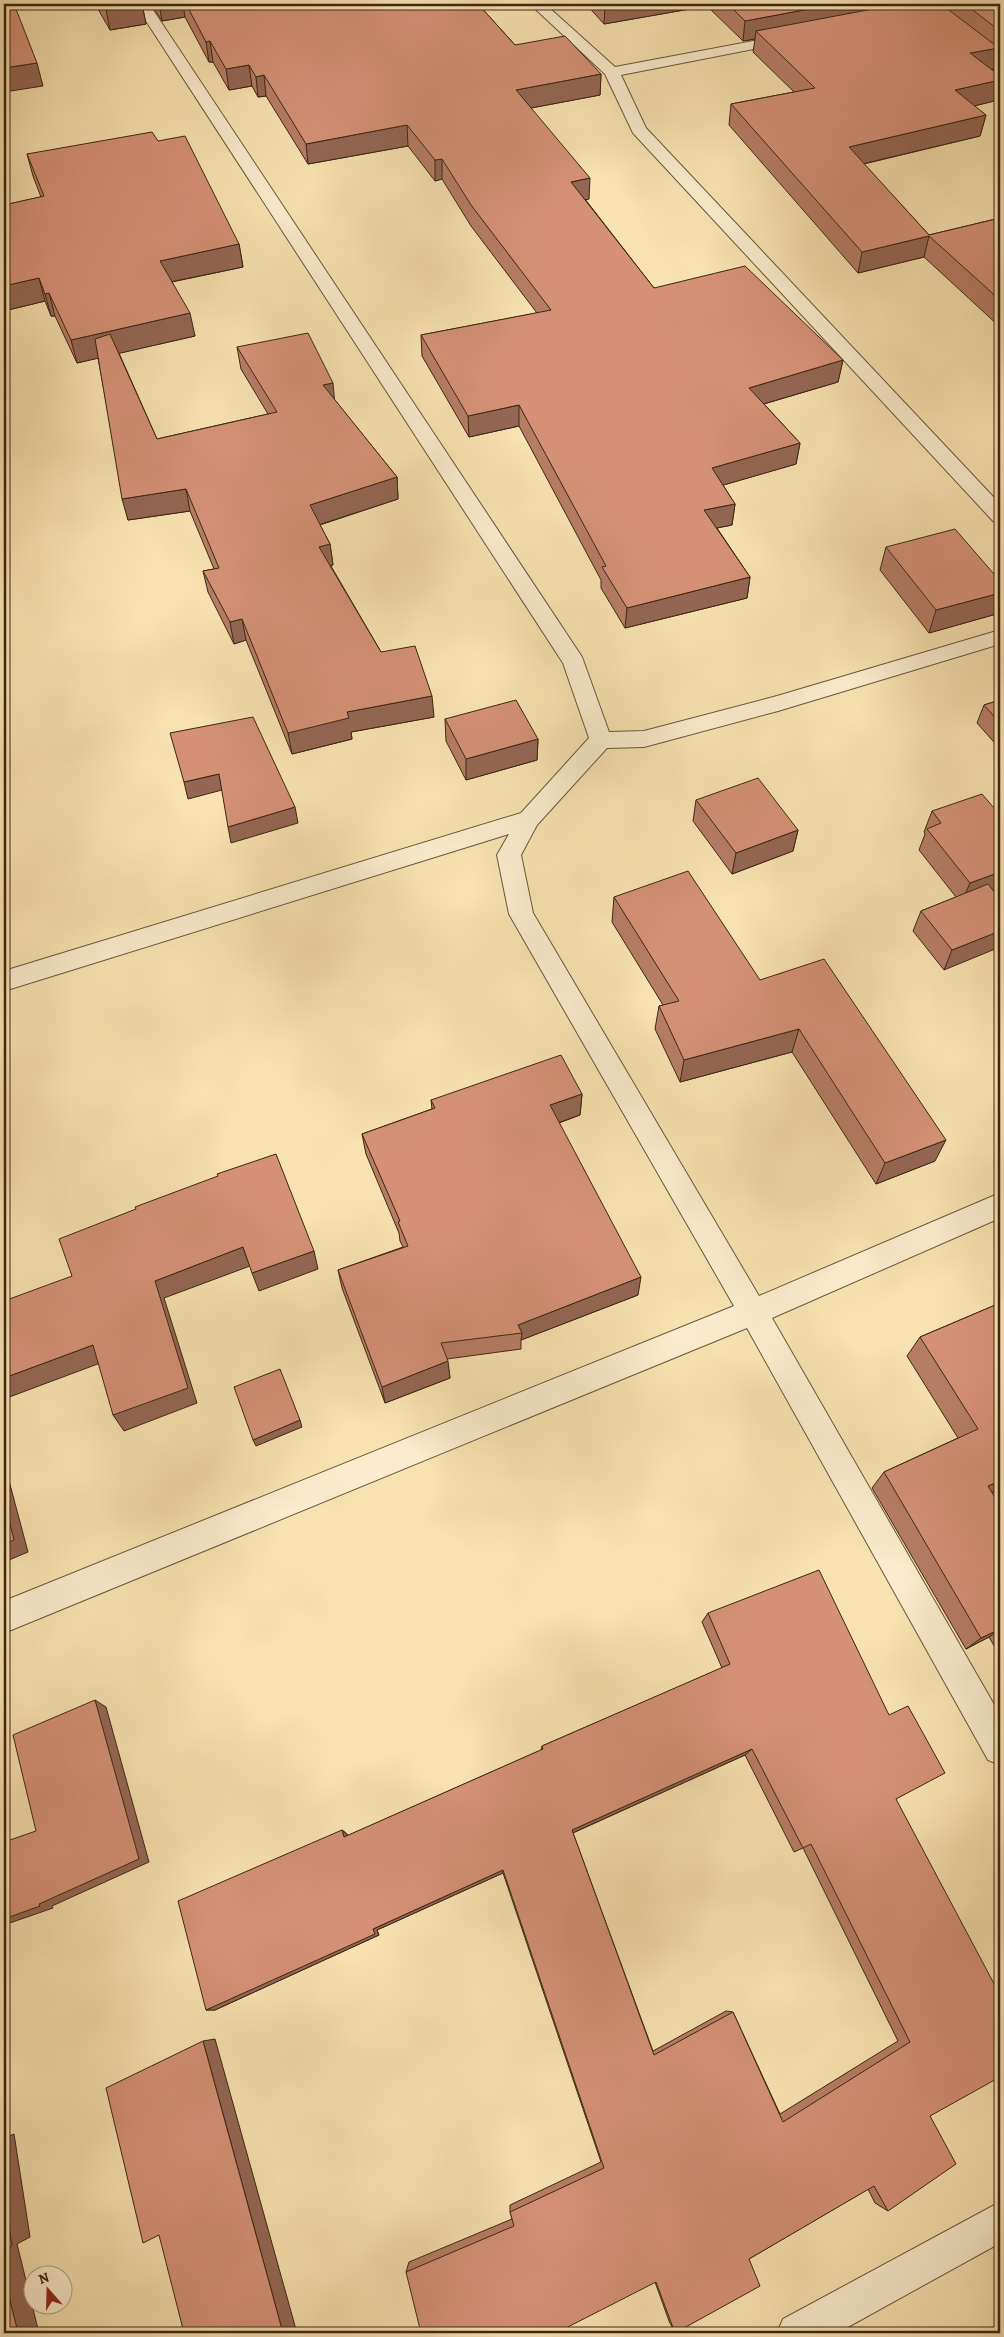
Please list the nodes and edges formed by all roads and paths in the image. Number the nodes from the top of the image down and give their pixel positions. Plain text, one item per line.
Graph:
1 (142, 4) edge
2 (537, 4) edge
3 (955, 29) edge
4 (806, 35) edge
5 (1000, 65) edge
6 (612, 72) junction
7 (1000, 516) edge
8 (1000, 637) edge
9 (601, 740) junction
10 (530, 819) junction
11 (4, 981) edge
12 (1000, 1205) edge
13 (754, 1312) junction
14 (4, 1617) edge
15 (1000, 1748) edge
16 (1000, 2222) edge
17 (797, 2333) edge

1 - 9 street
2 - 6 street
3 - 5 street
4 - 6 street
6 - 7 street
8 - 9 street
9 - 10 street
10 - 11 street
10 - 13 street
12 - 13 street
13 - 14 street
13 - 15 street
16 - 17 street

